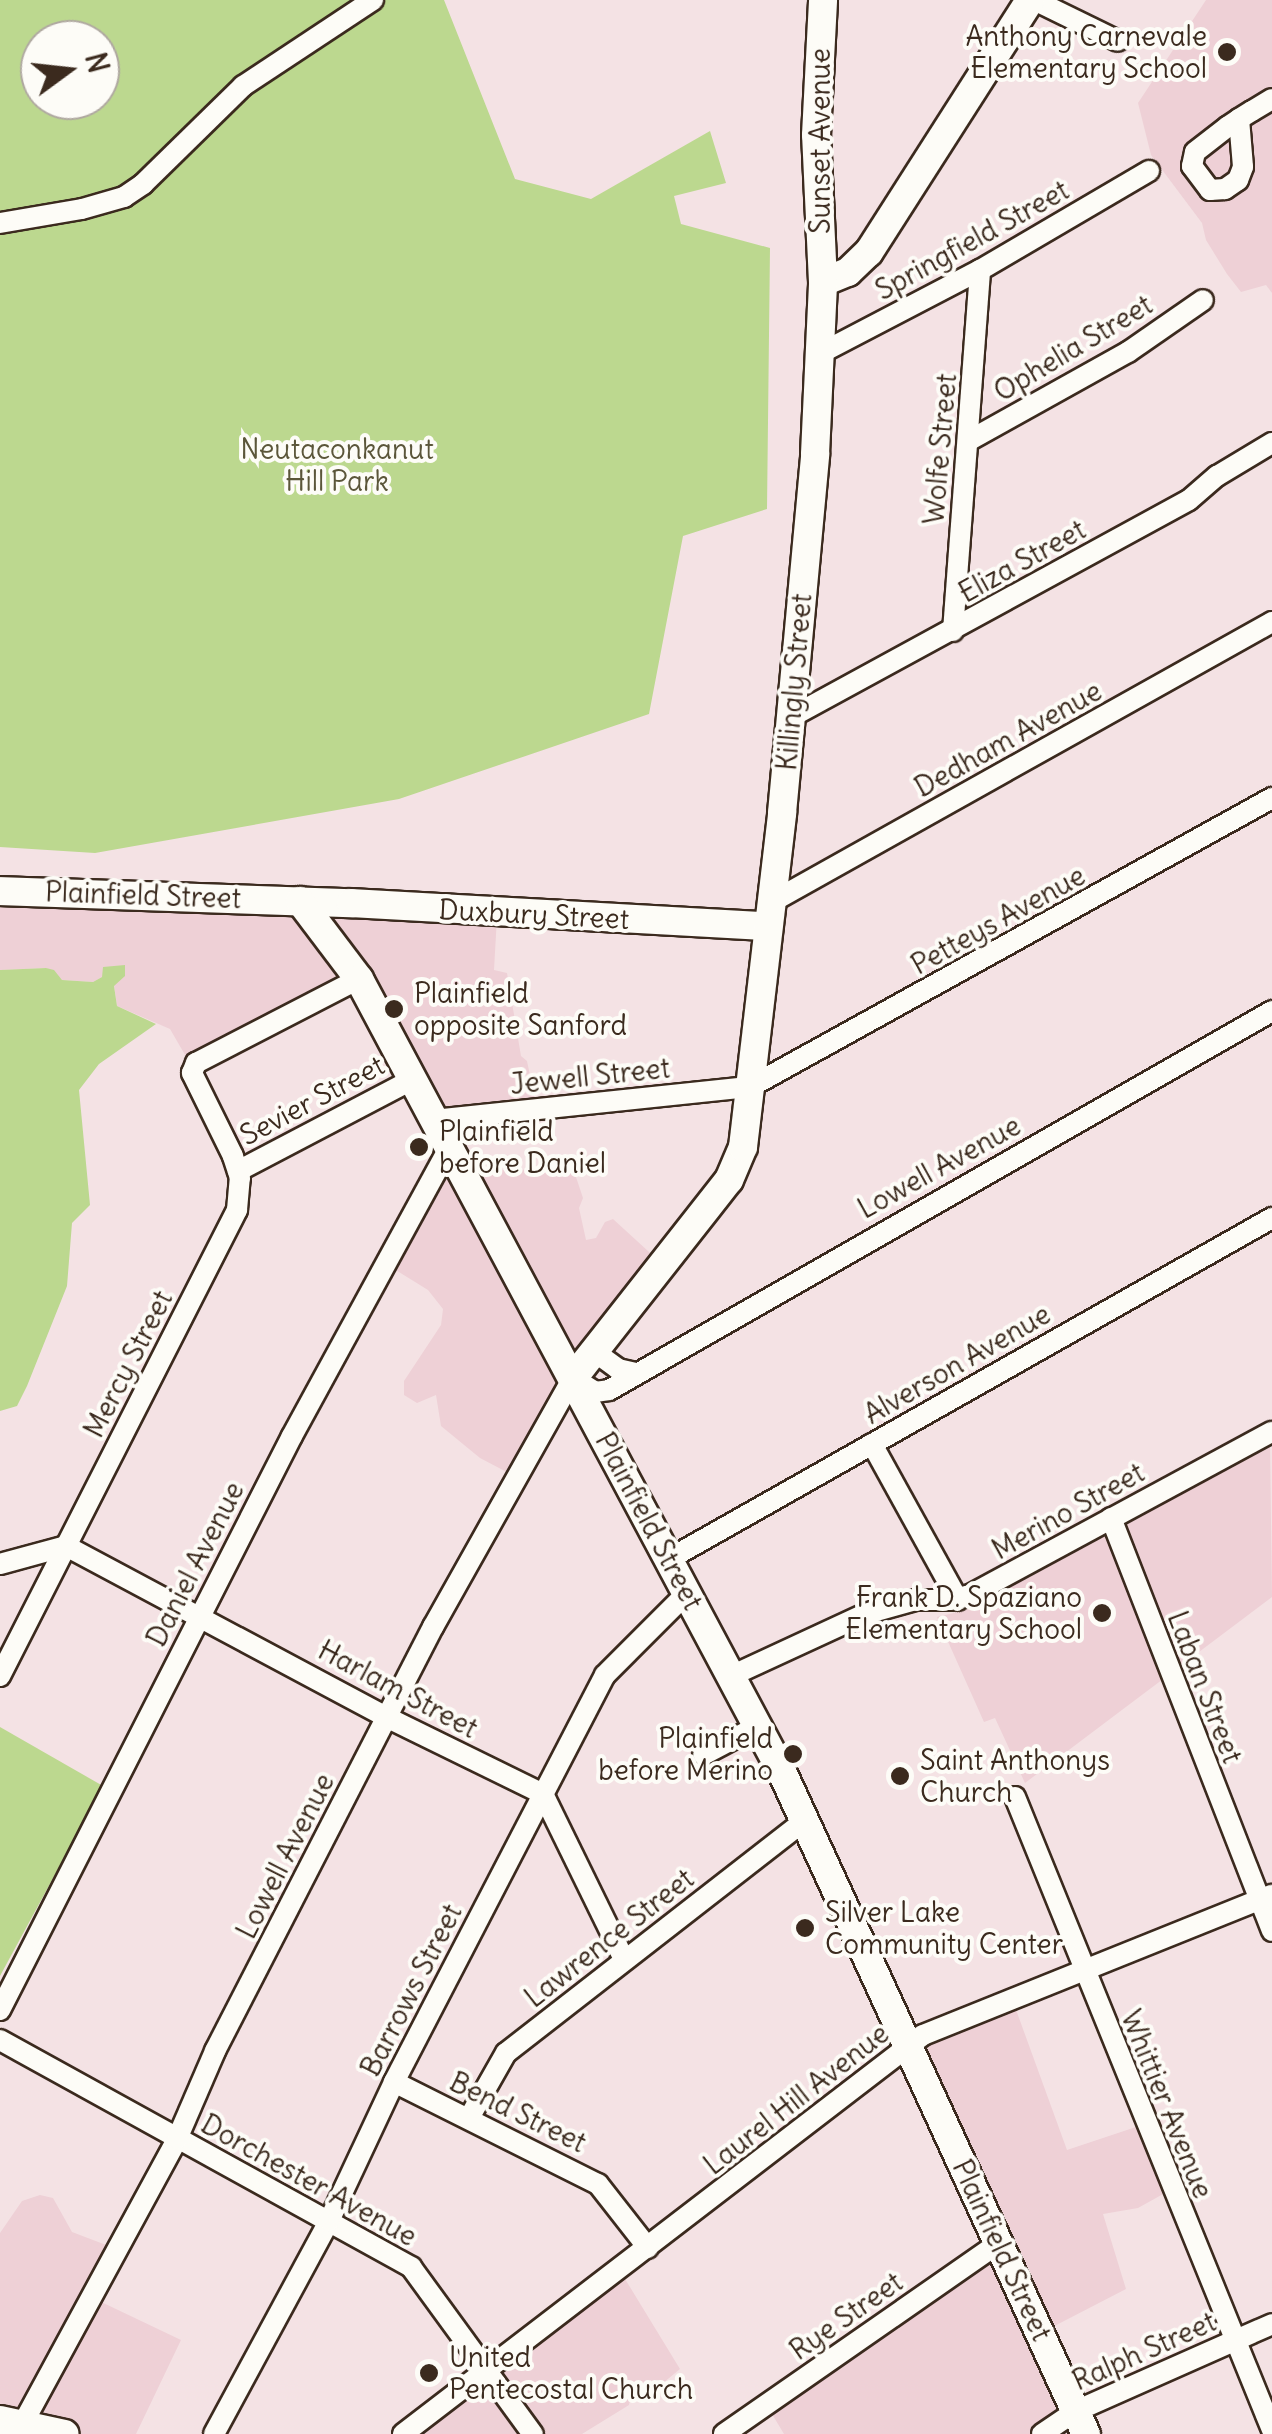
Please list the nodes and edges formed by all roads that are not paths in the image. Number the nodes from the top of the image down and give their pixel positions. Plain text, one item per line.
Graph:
1 (373, 0) edge
2 (823, 0) edge
3 (1027, 3) edge
4 (1118, 41) dead end
5 (1272, 99) edge
6 (1239, 119) dead end
7 (1148, 171) dead end
8 (0, 222) edge
9 (980, 270) junction
10 (823, 282) junction
11 (1203, 300) dead end
12 (821, 354) junction
13 (970, 440) junction
14 (1272, 443) edge
15 (1272, 622) edge
16 (953, 632) junction
17 (791, 717) junction
18 (1272, 798) edge
19 (0, 891) edge
20 (300, 901) junction
21 (769, 915) junction
22 (359, 979) junction
23 (1272, 1011) edge
24 (413, 1079) junction
25 (750, 1087) junction
26 (434, 1120) junction
27 (450, 1148) junction
28 (238, 1171) junction
29 (1272, 1218) edge
30 (596, 1352) junction
31 (635, 1373) junction
32 (573, 1378) junction
33 (1272, 1432) edge
34 (872, 1444) junction
35 (1111, 1518) junction
36 (66, 1546) junction
37 (669, 1559) junction
38 (0, 1564) edge
39 (687, 1593) junction
40 (958, 1600) junction
41 (200, 1614) junction
42 (0, 1676) edge
43 (731, 1676) junction
44 (386, 1717) junction
45 (758, 1726) junction
46 (703, 1755) dead end
47 (542, 1794) junction
48 (1015, 1796) dead end
49 (806, 1820) junction
50 (1266, 1898) edge
51 (1272, 1931) edge
52 (624, 1959) junction
53 (1084, 1971) junction
54 (0, 2010) edge
55 (0, 2040) edge
56 (909, 2046) junction
57 (394, 2082) junction
58 (469, 2118) junction
59 (177, 2138) junction
60 (329, 2221) junction
61 (998, 2243) junction
62 (648, 2248) junction
63 (1272, 2324) edge
64 (1234, 2340) junction
65 (490, 2370) junction
66 (1081, 2422) edge
67 (11, 2423) edge
68 (1272, 2430) edge
69 (65, 2434) edge
70 (214, 2434) edge
71 (403, 2434) edge
72 (533, 2434) edge
73 (724, 2434) edge
74 (1042, 2434) edge

1 - 8 street
2 - 10 main road, Sunset Avenue
3 - 4 street
3 - 10 main road
5 - 6 street
7 - 9 street, Springfield Street
9 - 12 street, Springfield Street
9 - 13 street, Wolfe Street
10 - 12 main road, Killingly Street
11 - 13 street, Ophelia Street
12 - 17 main road, Killingly Street
13 - 16 street, Wolfe Street
14 - 16 street, Eliza Street
15 - 21 street, Dedham Avenue
16 - 17 street, Eliza Street
17 - 21 main road, Killingly Street
18 - 25 street, Petteys Avenue
19 - 20 main road, Plainfield Street
20 - 21 main road, Duxbury Street
20 - 22 main road, Plainfield Street
21 - 25 main road, Killingly Street
22 - 24 main road, Plainfield Street
22 - 28 street
23 - 31 street, Lowell Avenue
24 - 26 main road, Plainfield Street
24 - 28 street, Sevier Street
25 - 26 street, Jewell Street
25 - 30 main road, Killingly Street
26 - 27 main road, Plainfield Street
27 - 32 main road, Plainfield Street
27 - 41 street, Daniel Avenue
28 - 36 street, Mercy Street
29 - 34 street, Alverson Avenue
30 - 31 street
30 - 32 main road, Killingly Street
31 - 32 street, Lowell Avenue
32 - 37 main road, Plainfield Street
32 - 44 street, Lowell Avenue
33 - 35 street, Merino Street
34 - 37 street, Alverson Avenue
34 - 40 street
35 - 40 street, Merino Street
35 - 50 street, Laban Street
36 - 38 street
36 - 41 street, Harlam Street
36 - 42 street, Mercy Street
37 - 39 main road, Plainfield Street
39 - 43 main road, Plainfield Street
39 - 47 street, Barrows Street
40 - 43 street, Merino Street
41 - 44 street, Harlam Street
41 - 54 street, Daniel Avenue
43 - 45 main road, Plainfield Street
44 - 47 street, Harlam Street
44 - 59 street, Lowell Avenue
45 - 46 street
45 - 49 main road, Plainfield Street
47 - 52 street
47 - 57 street, Barrows Street
48 - 53 street, Whittier Avenue
49 - 52 street, Lawrence Street
49 - 56 main road, Plainfield Street
50 - 51 street, Laban Street
50 - 53 street, Laurel Hill Avenue
52 - 58 street, Lawrence Street
53 - 56 street, Laurel Hill Avenue
53 - 64 street, Whittier Avenue
55 - 59 street, Dorchester Avenue
56 - 61 main road, Plainfield Street
56 - 62 street, Laurel Hill Avenue
57 - 58 street, Bend Street
57 - 60 street, Barrows Street
58 - 62 street, Bend Street
59 - 60 street, Dorchester Avenue
59 - 67 street, Lowell Avenue
60 - 65 street, Dorchester Avenue
60 - 70 street, Barrows Street
61 - 66 main road, Plainfield Street
61 - 73 street, Rye Street
62 - 65 street, Laurel Hill Avenue
63 - 64 street, Ralph Street
64 - 66 street, Ralph Street
64 - 68 street, Whittier Avenue
65 - 71 street, Laurel Hill Avenue
65 - 72 street, Dorchester Avenue
66 - 74 street, Ralph Street
67 - 69 main road

